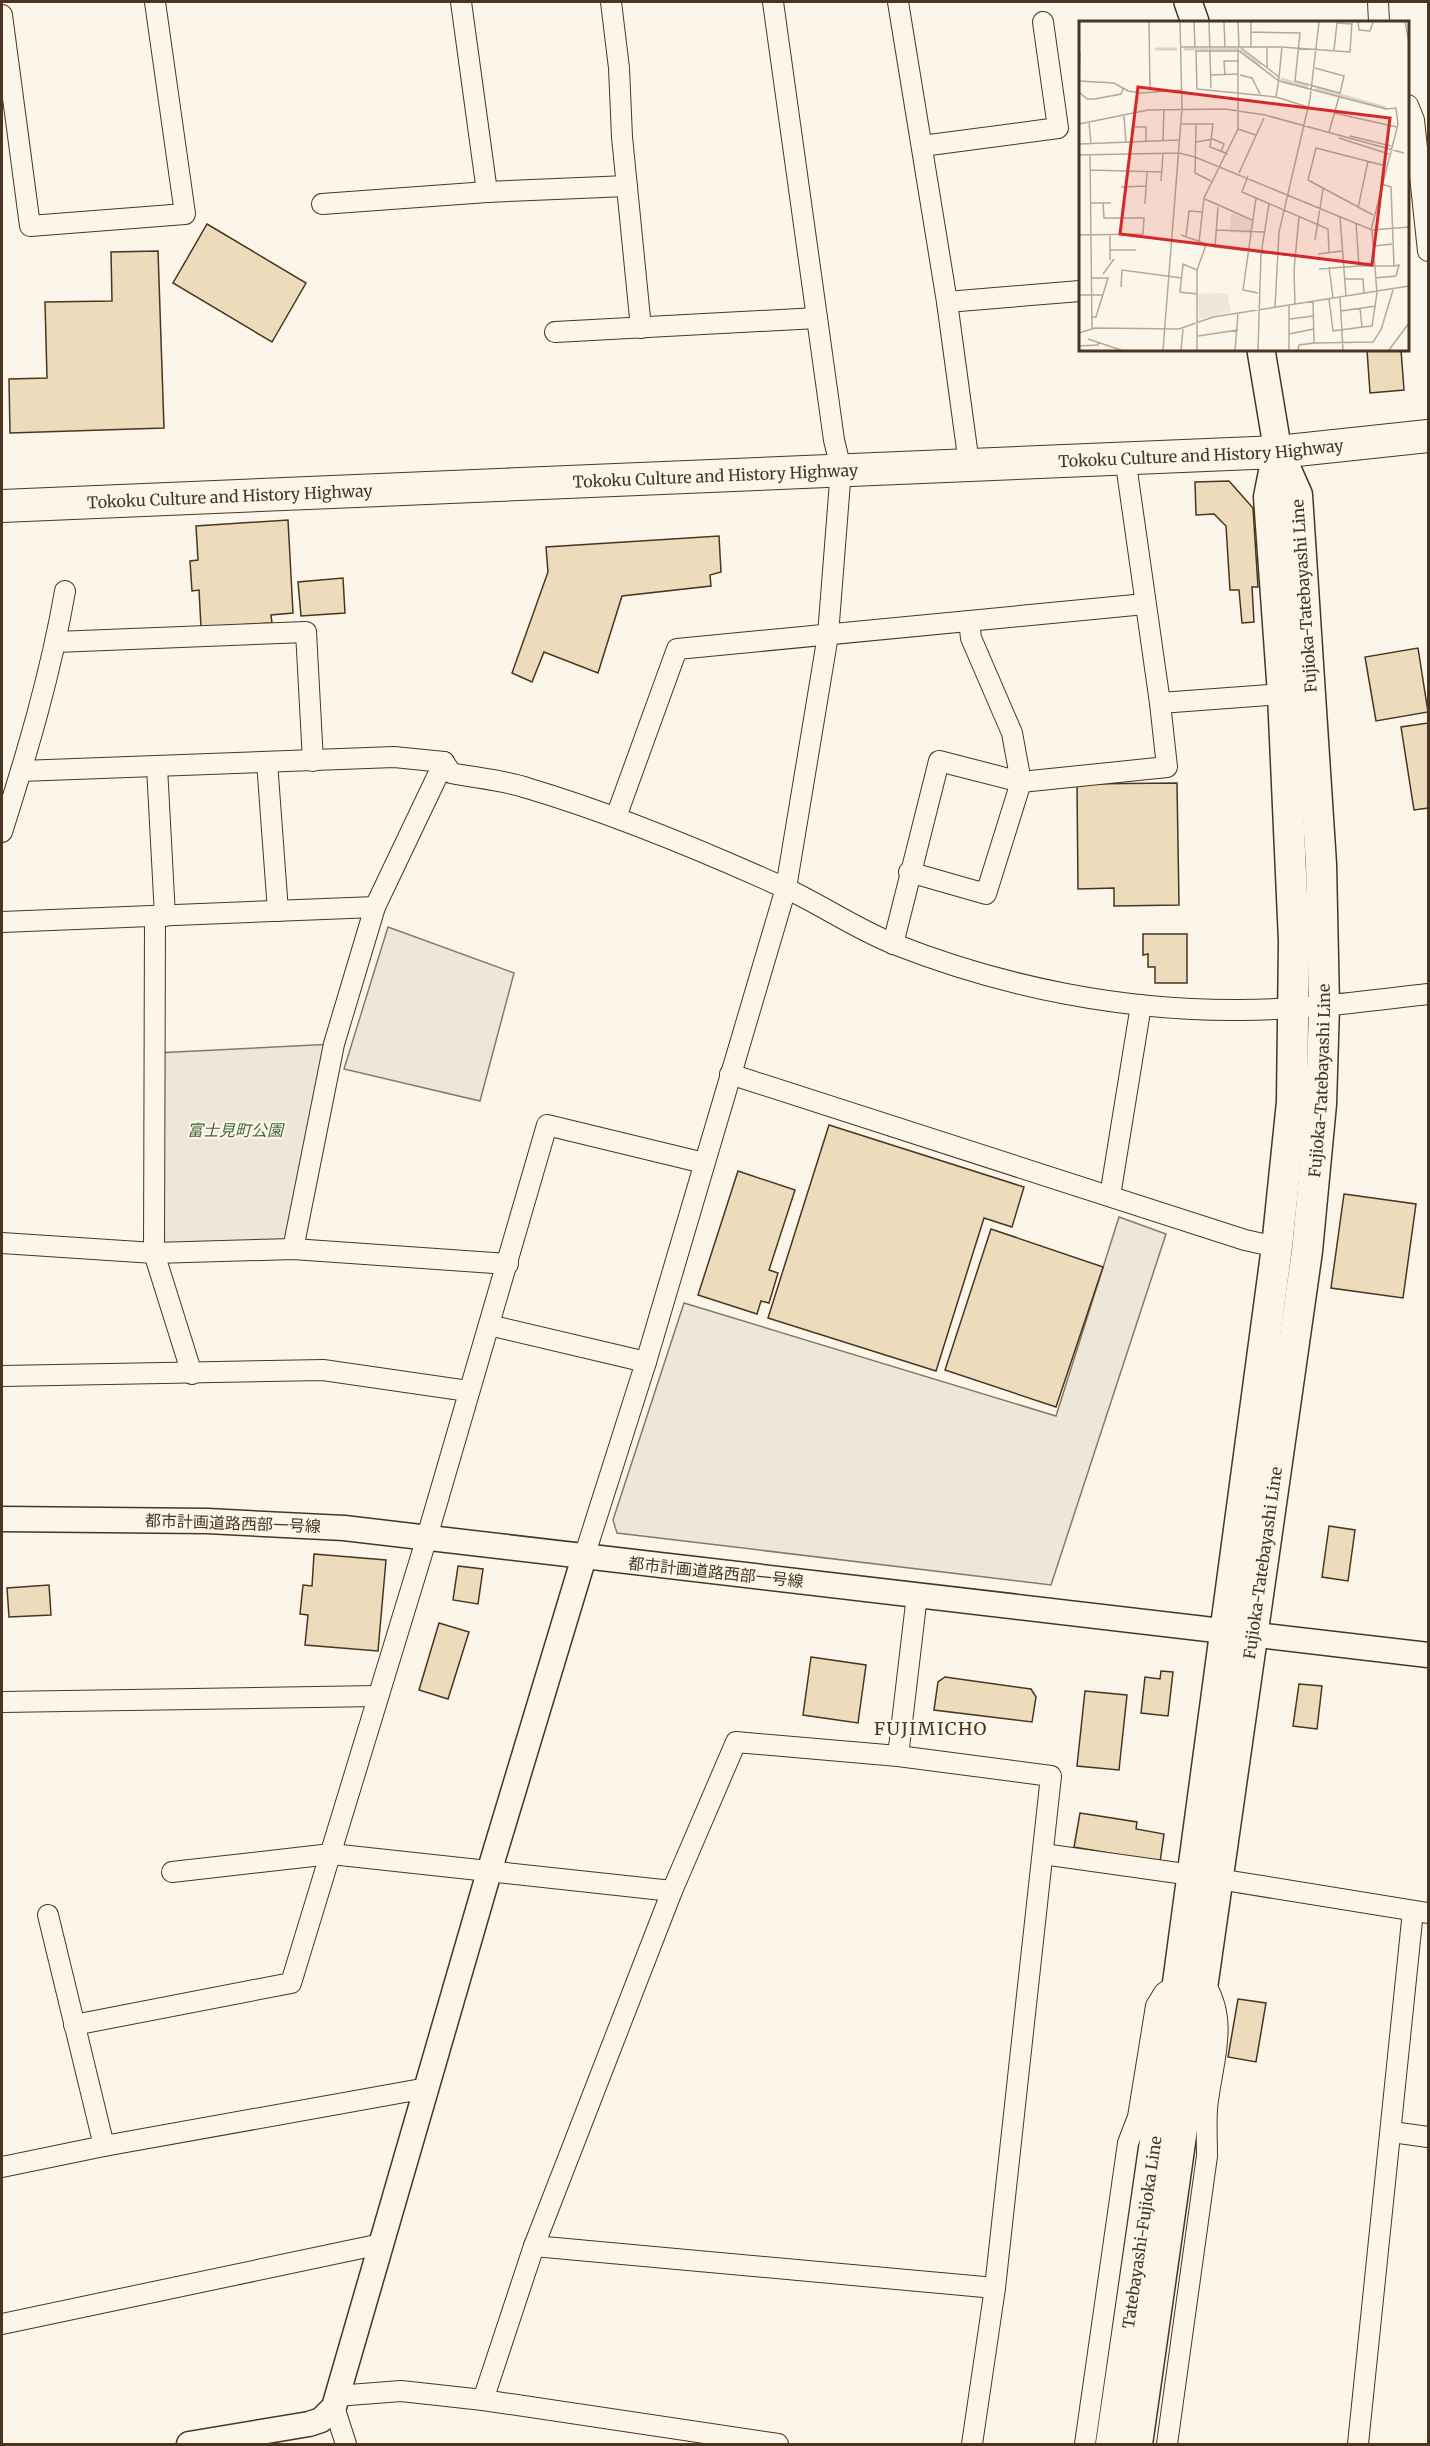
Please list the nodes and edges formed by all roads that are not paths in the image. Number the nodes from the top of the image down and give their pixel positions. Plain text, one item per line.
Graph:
1 (155, 2) edge
2 (461, 2) edge
3 (611, 2) edge
4 (773, 2) edge
5 (898, 2) edge
6 (1188, 2) edge
7 (1378, 2) edge
8 (2, 15) edge
9 (1195, 21) edge
10 (1378, 21) edge
11 (1043, 22) dead end
12 (1417, 115) edge
13 (922, 146) junction
14 (627, 186) junction
15 (487, 192) junction
16 (322, 204) dead end
17 (1428, 251) edge
18 (1079, 291) edge
19 (947, 302) junction
20 (817, 318) junction
21 (641, 328) junction
22 (555, 332) dead end
23 (1261, 351) edge
24 (1428, 436) edge
25 (1278, 452) junction
26 (1125, 457) junction
27 (969, 464) junction
28 (841, 470) junction
29 (2, 506) edge
30 (65, 591) dead end
31 (1145, 604) junction
32 (969, 621) junction
33 (828, 634) junction
34 (56, 642) junction
35 (1283, 694) junction
36 (1160, 703) junction
37 (313, 760) junction
38 (267, 762) junction
39 (444, 762) junction
40 (158, 767) junction
41 (21, 771) junction
42 (1021, 782) junction
43 (616, 817) junction
44 (2, 832) edge
45 (909, 872) junction
46 (786, 888) junction
47 (375, 907) junction
48 (278, 911) junction
49 (160, 916) junction
50 (2, 922) edge
51 (893, 944) junction
52 (1428, 994) edge
53 (1141, 1005) junction
54 (1324, 1006) junction
55 (1294, 1008) junction
56 (730, 1074) junction
57 (704, 1163) junction
58 (1110, 1196) junction
59 (2, 1242) edge
60 (1277, 1247) junction
61 (293, 1249) junction
62 (154, 1253) junction
63 (508, 1264) junction
64 (489, 1325) junction
65 (646, 1362) junction
66 (192, 1374) junction
67 (2, 1376) edge
68 (468, 1391) junction
69 (2, 1520) edge
70 (427, 1537) junction
71 (584, 1557) junction
72 (917, 1595) junction
73 (1238, 1633) junction
74 (1428, 1654) edge
75 (377, 1696) junction
76 (2, 1702) edge
77 (898, 1756) junction
78 (331, 1854) junction
79 (1042, 1854) junction
80 (172, 1872) dead end
81 (489, 1872) junction
82 (1205, 1877) junction
83 (672, 1891) junction
84 (1421, 1912) edge
85 (48, 1915) dead end
86 (1190, 1982) junction
87 (74, 2025) junction
88 (427, 2088) junction
89 (1392, 2132) junction
90 (1428, 2137) edge
91 (104, 2146) junction
92 (2, 2167) edge
93 (381, 2244) junction
94 (534, 2246) junction
95 (995, 2288) junction
96 (2, 2324) edge
97 (483, 2400) junction
98 (335, 2402) junction
99 (189, 2445) edge
100 (346, 2445) edge
101 (777, 2445) edge
102 (972, 2445) edge
103 (1085, 2445) edge
104 (1112, 2445) edge
105 (1137, 2445) edge
106 (1167, 2445) edge
107 (1358, 2445) edge

1 - 8 street
2 - 15 street
3 - 14 street
4 - 20 street
5 - 13 street
6 - 9 main road
7 - 10 street
11 - 13 street
12 - 17 street
13 - 19 street
14 - 15 street
14 - 21 street
15 - 16 street
18 - 19 street
19 - 27 street
20 - 21 street
20 - 28 street
21 - 22 street
23 - 25 main road
24 - 25 highway, Tokoku Culture and History Highway
25 - 26 highway, Tokoku Culture and History Highway
25 - 35 main road, Fujioka-Tatebayashi Line
25 - 54 main road, Fujioka-Tatebayashi Line
26 - 27 highway, Tokoku Culture and History Highway
26 - 31 street
27 - 28 highway, Tokoku Culture and History Highway
28 - 29 highway, Tokoku Culture and History Highway
28 - 33 street
30 - 34 street
31 - 32 street
31 - 36 street
32 - 33 street
32 - 42 street
33 - 43 street
33 - 46 street
34 - 37 street
34 - 41 street
35 - 36 street
35 - 55 main road, Fujioka-Tatebayashi Line
36 - 42 street
37 - 38 street
37 - 39 street
38 - 40 street
38 - 48 street
39 - 43 street
39 - 47 street
40 - 41 street
40 - 49 street
41 - 44 street
42 - 45 street
42 - 45 street
43 - 46 street
45 - 51 street
46 - 51 street
46 - 56 street
47 - 48 street
47 - 61 street
48 - 49 street
49 - 50 street
49 - 62 street
51 - 53 street
52 - 54 street
53 - 55 street
53 - 58 street
54 - 55 street
54 - 73 main road, Fujioka-Tatebayashi Line
55 - 60 main road, Fujioka-Tatebayashi Line
56 - 57 street
56 - 58 street
57 - 63 street
57 - 65 street
58 - 60 street
59 - 62 street
60 - 73 main road, Fujioka-Tatebayashi Line
61 - 62 street
61 - 63 street
62 - 66 street
63 - 64 street
64 - 65 street
64 - 68 street
65 - 71 street
66 - 67 street
66 - 68 street
68 - 70 street
69 - 70 street, 都市計画道路西部一号線
70 - 71 street, 都市計画道路西部一号線
70 - 75 street
71 - 72 street, 都市計画道路西部一号線
71 - 81 street
72 - 73 street, 都市計画道路西部一号線
72 - 77 street
73 - 74 street, 都市計画道路西部一号線
73 - 82 main road, Fujioka-Tatebayashi Line
75 - 76 street
75 - 78 street
77 - 79 street
77 - 83 street
78 - 80 street
78 - 81 street
78 - 87 street
79 - 82 street
79 - 95 street
81 - 83 street
81 - 88 street
82 - 84 street
82 - 86 main road, Fujioka-Tatebayashi Line
83 - 94 street
84 - 89 street
85 - 87 street
86 - 103 street
86 - 104 main road, Tatebayashi-Fujioka Line
86 - 105 main road, Tatebayashi-Fujioka Line
86 - 106 street
87 - 91 street
88 - 91 street
88 - 93 street
89 - 90 street
89 - 107 street
91 - 92 street
93 - 96 street
93 - 98 street
94 - 95 street
94 - 97 street
95 - 102 street
97 - 98 street
97 - 101 street
98 - 99 street
98 - 100 street

